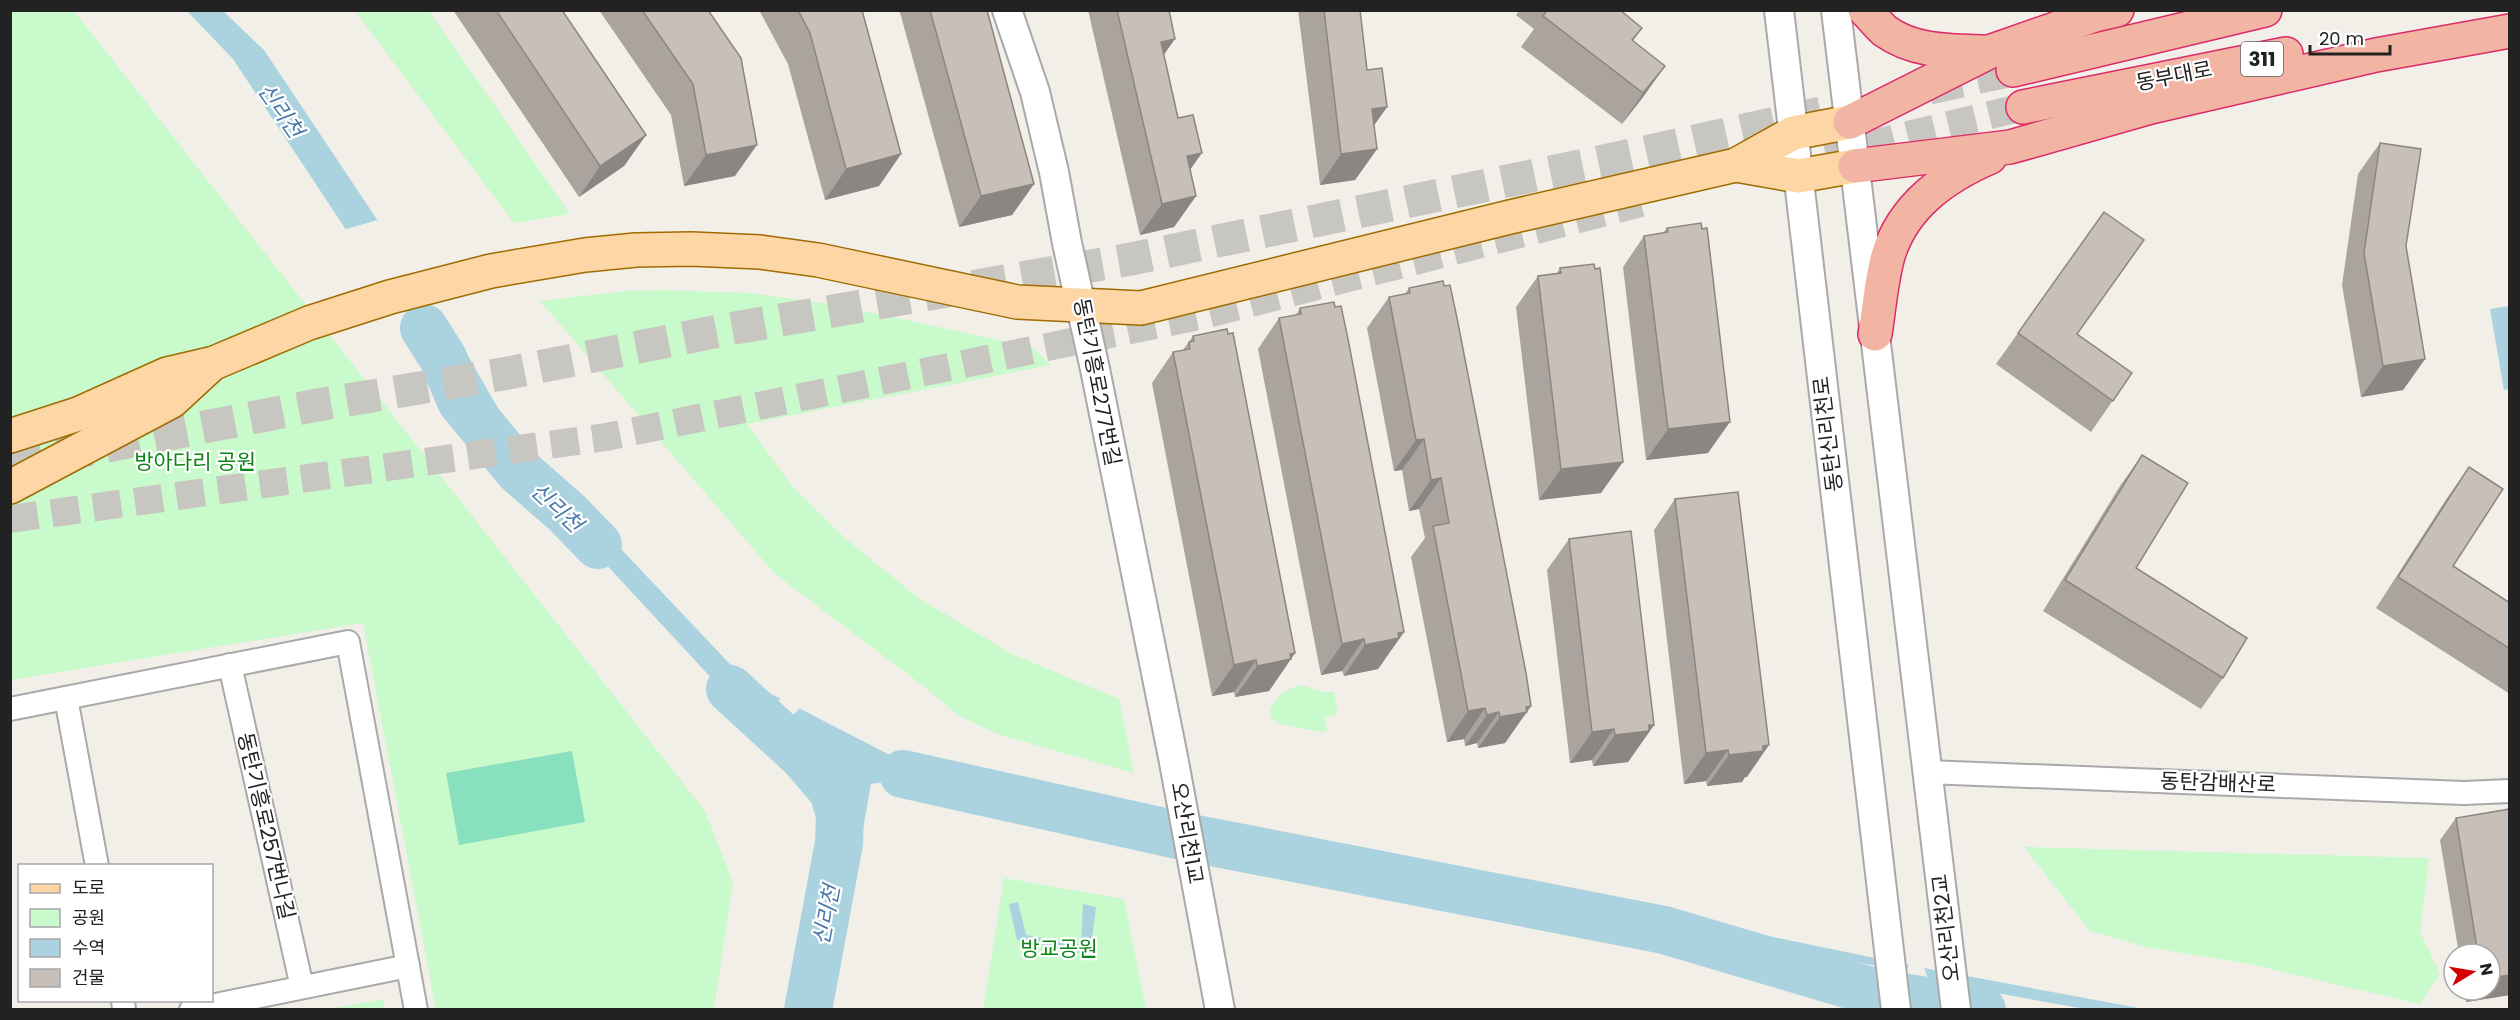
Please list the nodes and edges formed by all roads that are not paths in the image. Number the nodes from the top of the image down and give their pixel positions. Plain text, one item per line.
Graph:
1 (1007, 10) edge
2 (1779, 10) edge
3 (1836, 10) edge
4 (1865, 10) edge
5 (2117, 10) edge
6 (2265, 10) edge
7 (2502, 10) edge
8 (2510, 31) edge
9 (2001, 61) junction
10 (2023, 106) tunnel mouth
11 (1850, 122) junction
12 (1793, 133) junction
13 (2010, 147) junction
14 (1736, 165) junction
15 (1855, 166) junction
16 (1798, 176) junction
17 (1082, 306) junction
18 (1875, 334) junction
19 (214, 363) junction
20 (10, 436) edge
21 (10, 487) edge
22 (231, 665) junction
23 (66, 698) junction
24 (10, 709) edge
25 (1173, 758) joint
26 (1927, 772) junction
27 (2510, 791) edge
28 (97, 864) edge
29 (408, 966) junction
30 (302, 987) junction
31 (191, 1010) edge
32 (416, 1010) edge
33 (1220, 1010) edge
34 (1896, 1010) edge
35 (1956, 1010) edge

1 - 17 street, 동탄기흥로277번길
2 - 12 street, 동탄신리천로
3 - 11 street
4 - 9 highway
5 - 9 highway
6 - 9 highway, 동부대로 / 311
7 - 10 highway, 동부대로 / 311
8 - 13 highway
9 - 11 highway
11 - 12 main road
11 - 15 street
12 - 14 main road
12 - 16 street, 동탄신리천로
13 - 15 highway
13 - 18 highway
14 - 16 main road
14 - 17 main road
15 - 16 main road
15 - 18 street
16 - 34 street, 동탄신리천로
17 - 19 main road
17 - 25 street, 동탄기흥로277번길
18 - 26 street
19 - 20 main road
19 - 21 main road
22 - 23 street
22 - 29 street
22 - 30 street, 동탄기흥로257번나길
23 - 24 street
23 - 28 street
25 - 33 street, 오산리천1교
26 - 27 street, 동탄감배산로
26 - 35 street, 오산리천2교
29 - 30 street
29 - 32 street
30 - 31 street

